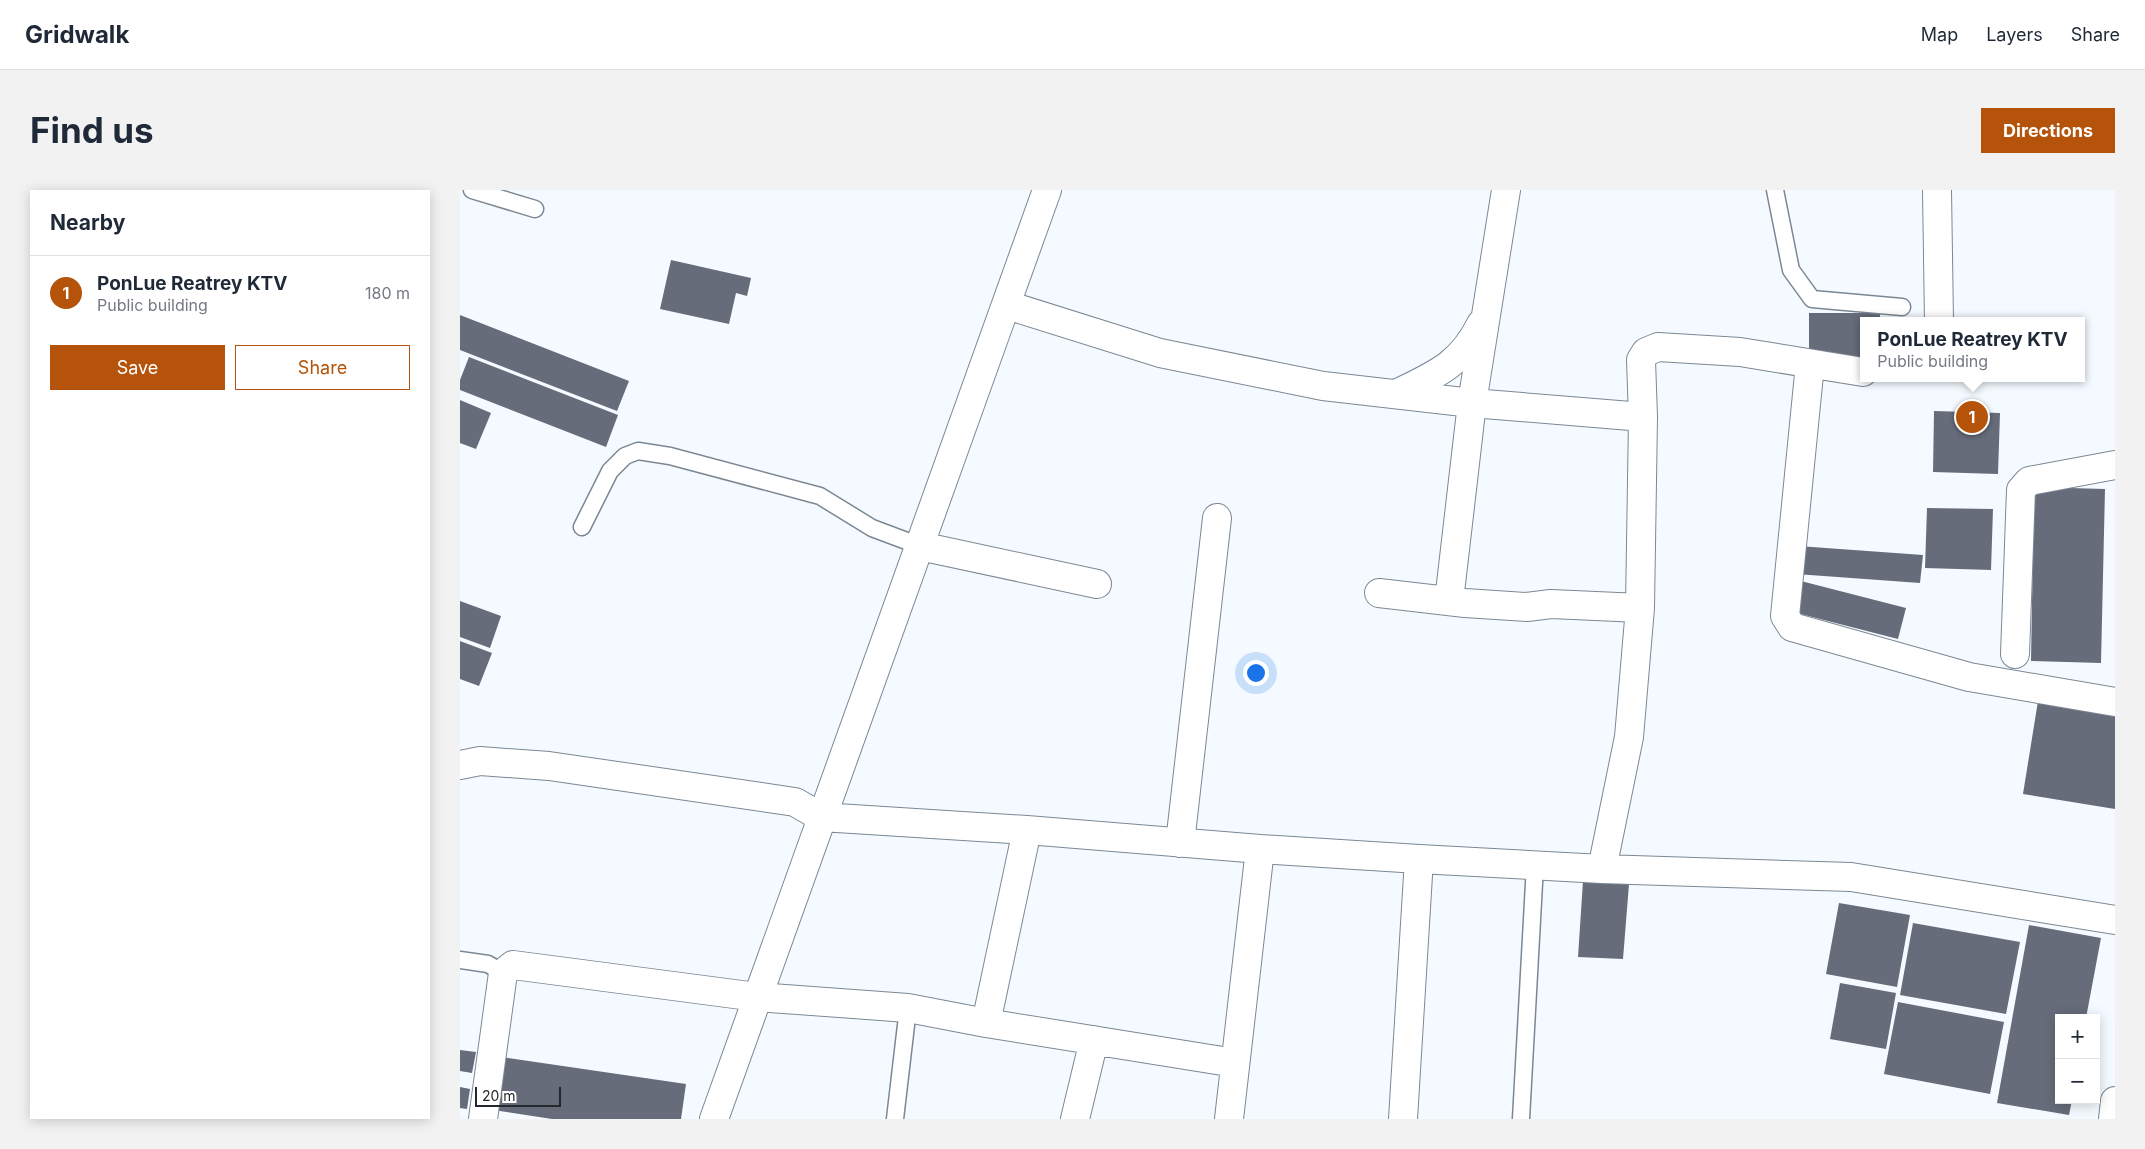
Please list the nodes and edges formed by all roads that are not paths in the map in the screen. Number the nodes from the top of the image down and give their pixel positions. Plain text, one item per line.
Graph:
1 (472, 190) edge
2 (1047, 190) edge
3 (1506, 190) edge
4 (1775, 190) edge
5 (1937, 190) edge
6 (535, 209) dead end
7 (1007, 305) junction
8 (1902, 307) dead end
9 (1486, 315) junction
10 (1940, 317) edge
11 (1810, 364) junction
12 (1860, 372) edge
13 (1396, 394) junction
14 (1472, 403) junction
15 (1643, 417) junction
16 (2115, 465) edge
17 (1217, 518) dead end
18 (582, 527) dead end
19 (920, 546) junction
20 (1097, 584) dead end
21 (1379, 593) dead end
22 (1449, 601) junction
23 (1640, 608) junction
24 (2015, 654) dead end
25 (2115, 702) edge
26 (460, 765) edge
27 (821, 818) junction
28 (1027, 830) junction
29 (1180, 843) junction
30 (1260, 849) junction
31 (1419, 859) junction
32 (1535, 865) junction
33 (1602, 869) junction
34 (2115, 920) edge
35 (460, 960) edge
36 (503, 972) junction
37 (757, 997) junction
38 (908, 1008) junction
39 (986, 1023) junction
40 (1094, 1040) junction
41 (1235, 1063) junction
42 (2115, 1101) edge
43 (483, 1119) edge
44 (714, 1119) edge
45 (895, 1119) edge
46 (1074, 1119) edge
47 (1229, 1119) edge
48 (1403, 1119) edge
49 (1520, 1119) edge
50 (2113, 1119) edge

1 - 6 lane
2 - 7 street
3 - 9 street
4 - 8 lane
5 - 10 street
7 - 13 street
7 - 19 street
9 - 13 street
9 - 14 street
11 - 12 street
11 - 15 street
11 - 25 street
13 - 14 street
14 - 15 street
14 - 22 street
15 - 23 street
16 - 24 street
17 - 29 street
18 - 19 lane
19 - 20 street
19 - 27 street
21 - 22 street
22 - 23 street
23 - 33 street
26 - 27 street
27 - 28 street
27 - 37 street
28 - 29 street
28 - 39 street
29 - 30 street
30 - 31 street
30 - 41 street
31 - 32 street
31 - 48 street
32 - 33 street
32 - 49 lane
33 - 34 street
35 - 36 lane
36 - 37 street
36 - 43 street
37 - 38 street
37 - 44 street
38 - 39 street
38 - 45 lane
39 - 40 street
40 - 41 street
40 - 46 street
41 - 47 street
42 - 50 street

